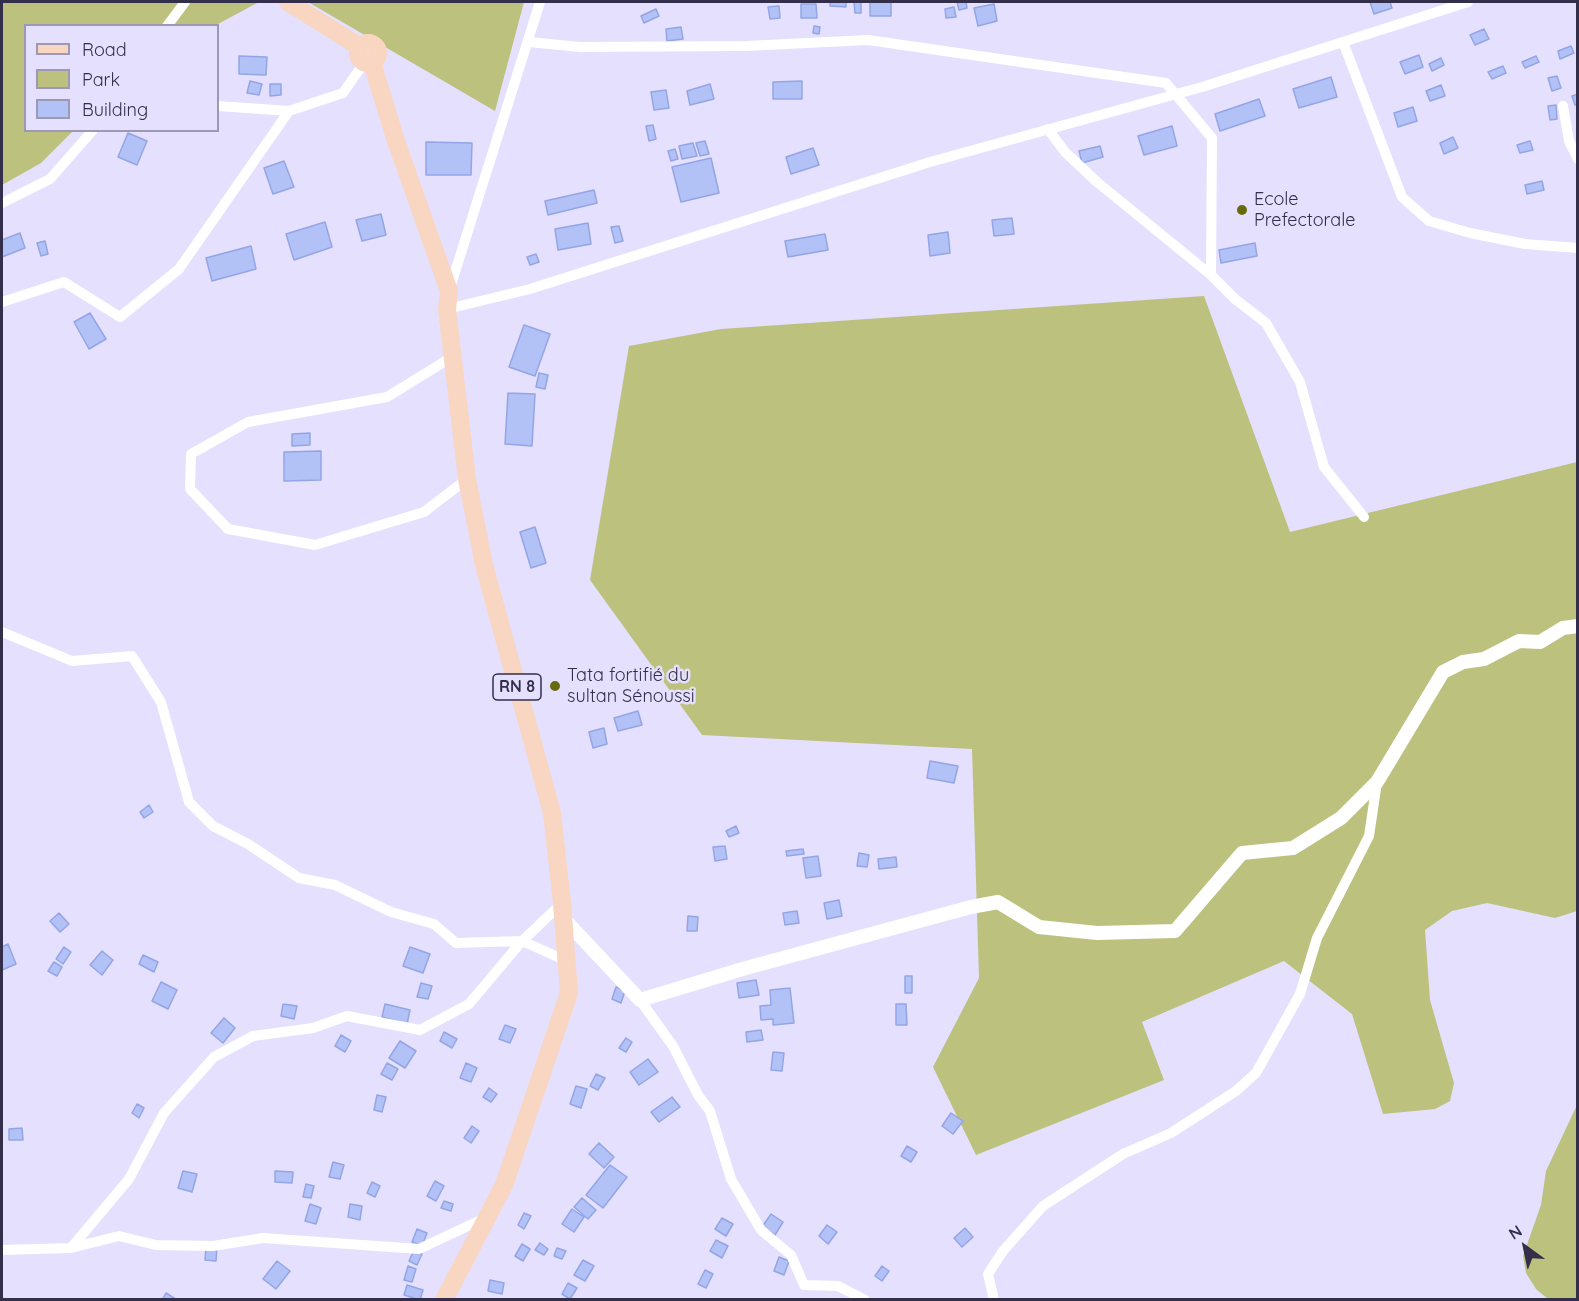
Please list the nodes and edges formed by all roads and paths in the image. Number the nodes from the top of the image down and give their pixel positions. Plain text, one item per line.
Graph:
1 (185, 2) edge
2 (288, 2) edge
3 (540, 2) edge
4 (1468, 2) edge
5 (168, 24) edge
6 (529, 42) junction
7 (1343, 42) junction
8 (366, 58) junction
9 (1177, 94) junction
10 (219, 106) edge
11 (1563, 106) dead end
12 (289, 111) junction
13 (1048, 129) junction
14 (91, 132) edge
15 (1578, 159) edge
16 (2, 203) edge
17 (1578, 248) edge
18 (1211, 274) junction
19 (448, 300) junction
20 (2, 302) edge
21 (452, 357) junction
22 (467, 479) junction
23 (1364, 517) dead end
24 (1578, 626) edge
25 (2, 632) edge
26 (1377, 782) junction
27 (563, 911) junction
28 (522, 941) junction
29 (567, 961) junction
30 (640, 1000) junction
31 (488, 1216) junction
32 (71, 1248) junction
33 (2, 1250) edge
34 (444, 1299) edge
35 (865, 1299) edge
36 (994, 1299) edge

1 - 5 street
2 - 8 main road
3 - 6 street
4 - 7 street
6 - 9 street
6 - 19 street
7 - 9 street
7 - 17 street
8 - 12 street
8 - 19 main road, RN 8
9 - 13 street
9 - 18 street
10 - 12 street
11 - 15 street
12 - 20 street
13 - 18 street
13 - 19 street
14 - 16 street
18 - 23 street
19 - 21 main road, RN 8
21 - 22 main road, RN 8
21 - 22 street
22 - 27 main road, RN 8
24 - 26 street
25 - 28 street
26 - 30 street
26 - 36 street
27 - 28 street
27 - 29 main road, RN 8
27 - 30 street
28 - 29 street
28 - 32 street
29 - 31 main road, RN 8
30 - 35 street
31 - 32 street
31 - 34 main road, RN 8
32 - 33 street

